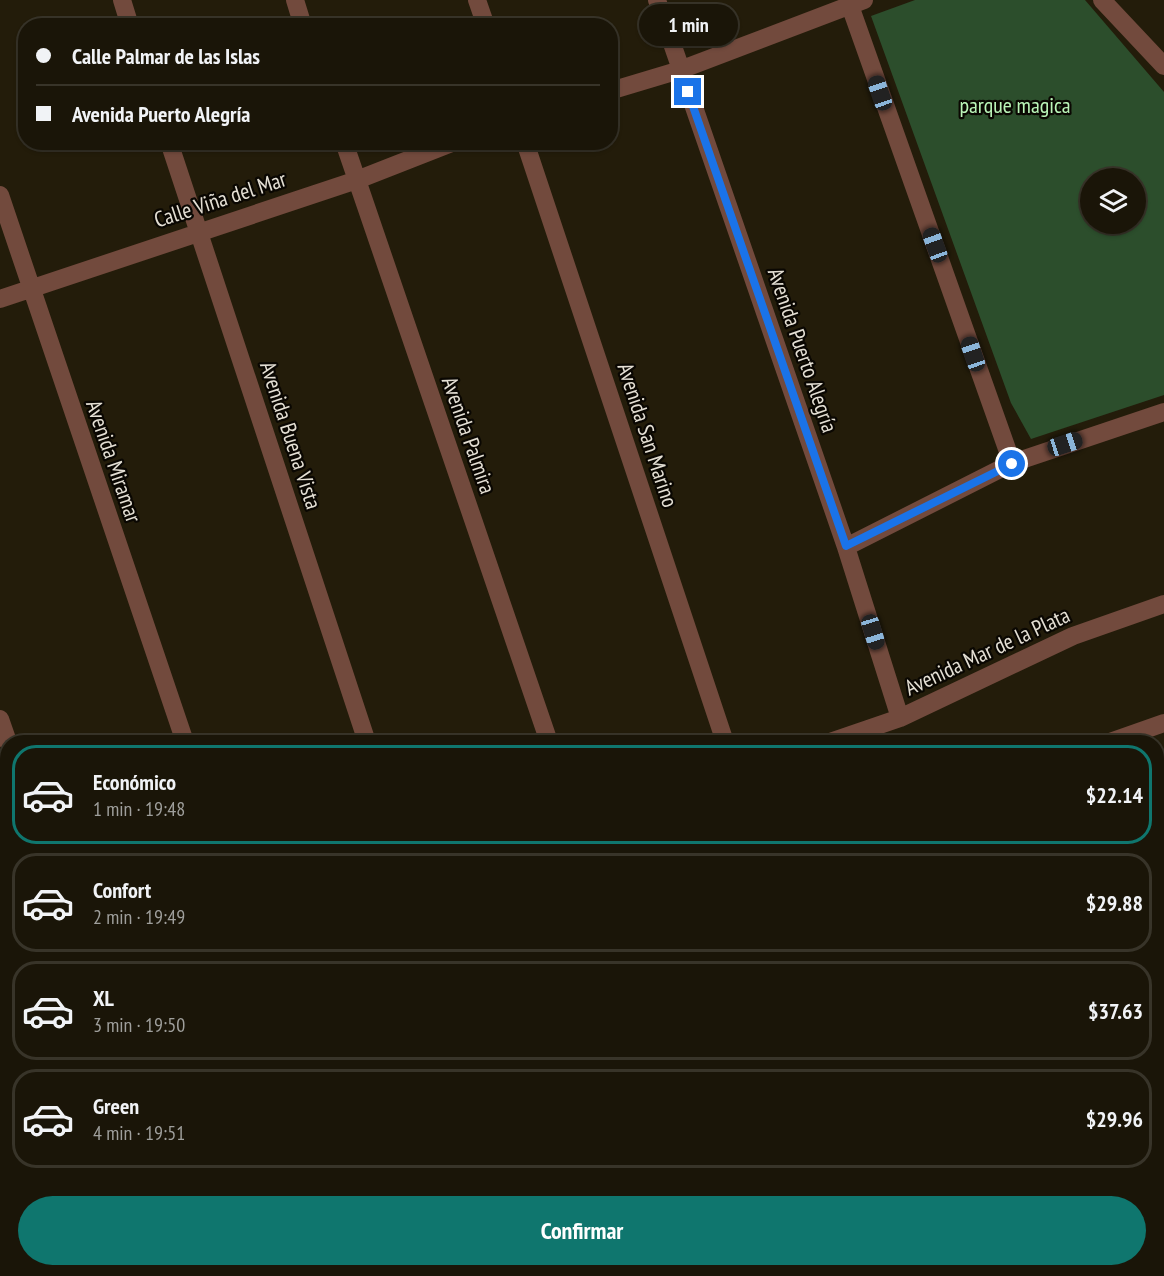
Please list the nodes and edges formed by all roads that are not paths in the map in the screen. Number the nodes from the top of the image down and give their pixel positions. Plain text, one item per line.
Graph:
1 (122, 0) edge
2 (295, 0) edge
3 (477, 0) edge
4 (657, 0) edge
5 (1102, 0) edge
6 (854, 2) edge
7 (128, 18) edge
8 (301, 18) edge
9 (483, 18) edge
10 (1164, 66) edge
11 (680, 70) junction
12 (618, 89) edge
13 (172, 150) edge
14 (347, 150) edge
15 (434, 150) edge
16 (528, 150) edge
17 (357, 180) junction
18 (0, 195) edge
19 (198, 231) junction
20 (30, 289) junction
21 (0, 299) edge
22 (1164, 412) edge
23 (1012, 464) junction
24 (846, 546) junction
25 (1164, 604) edge
26 (900, 718) junction
27 (0, 719) edge
28 (1164, 723) edge
29 (6, 735) edge
30 (183, 735) edge
31 (365, 735) edge
32 (547, 735) edge
33 (723, 735) edge
34 (850, 735) edge
35 (1130, 735) edge

1 - 7 street
2 - 8 street
3 - 9 street
4 - 11 street, Avenida Puerto Alegría
5 - 10 street
6 - 11 street
6 - 23 street
11 - 12 street
11 - 24 street, Avenida Puerto Alegría
13 - 19 street, Avenida Buena Vista
14 - 17 street, Avenida Palmira
15 - 17 street, Calle Viña del Mar
16 - 33 street, Avenida San Marino
17 - 19 street, Calle Viña del Mar
17 - 32 street, Avenida Palmira
18 - 20 street, Avenida Miramar
19 - 20 street, Calle Viña del Mar
19 - 31 street, Avenida Buena Vista
20 - 21 street, Calle Viña del Mar
20 - 30 street, Avenida Miramar
22 - 23 street
23 - 24 street
24 - 26 street, Avenida Puerto Alegría
25 - 26 street, Avenida Mar de la Plata
26 - 34 street, Avenida Mar de la Plata
27 - 29 street
28 - 35 street

